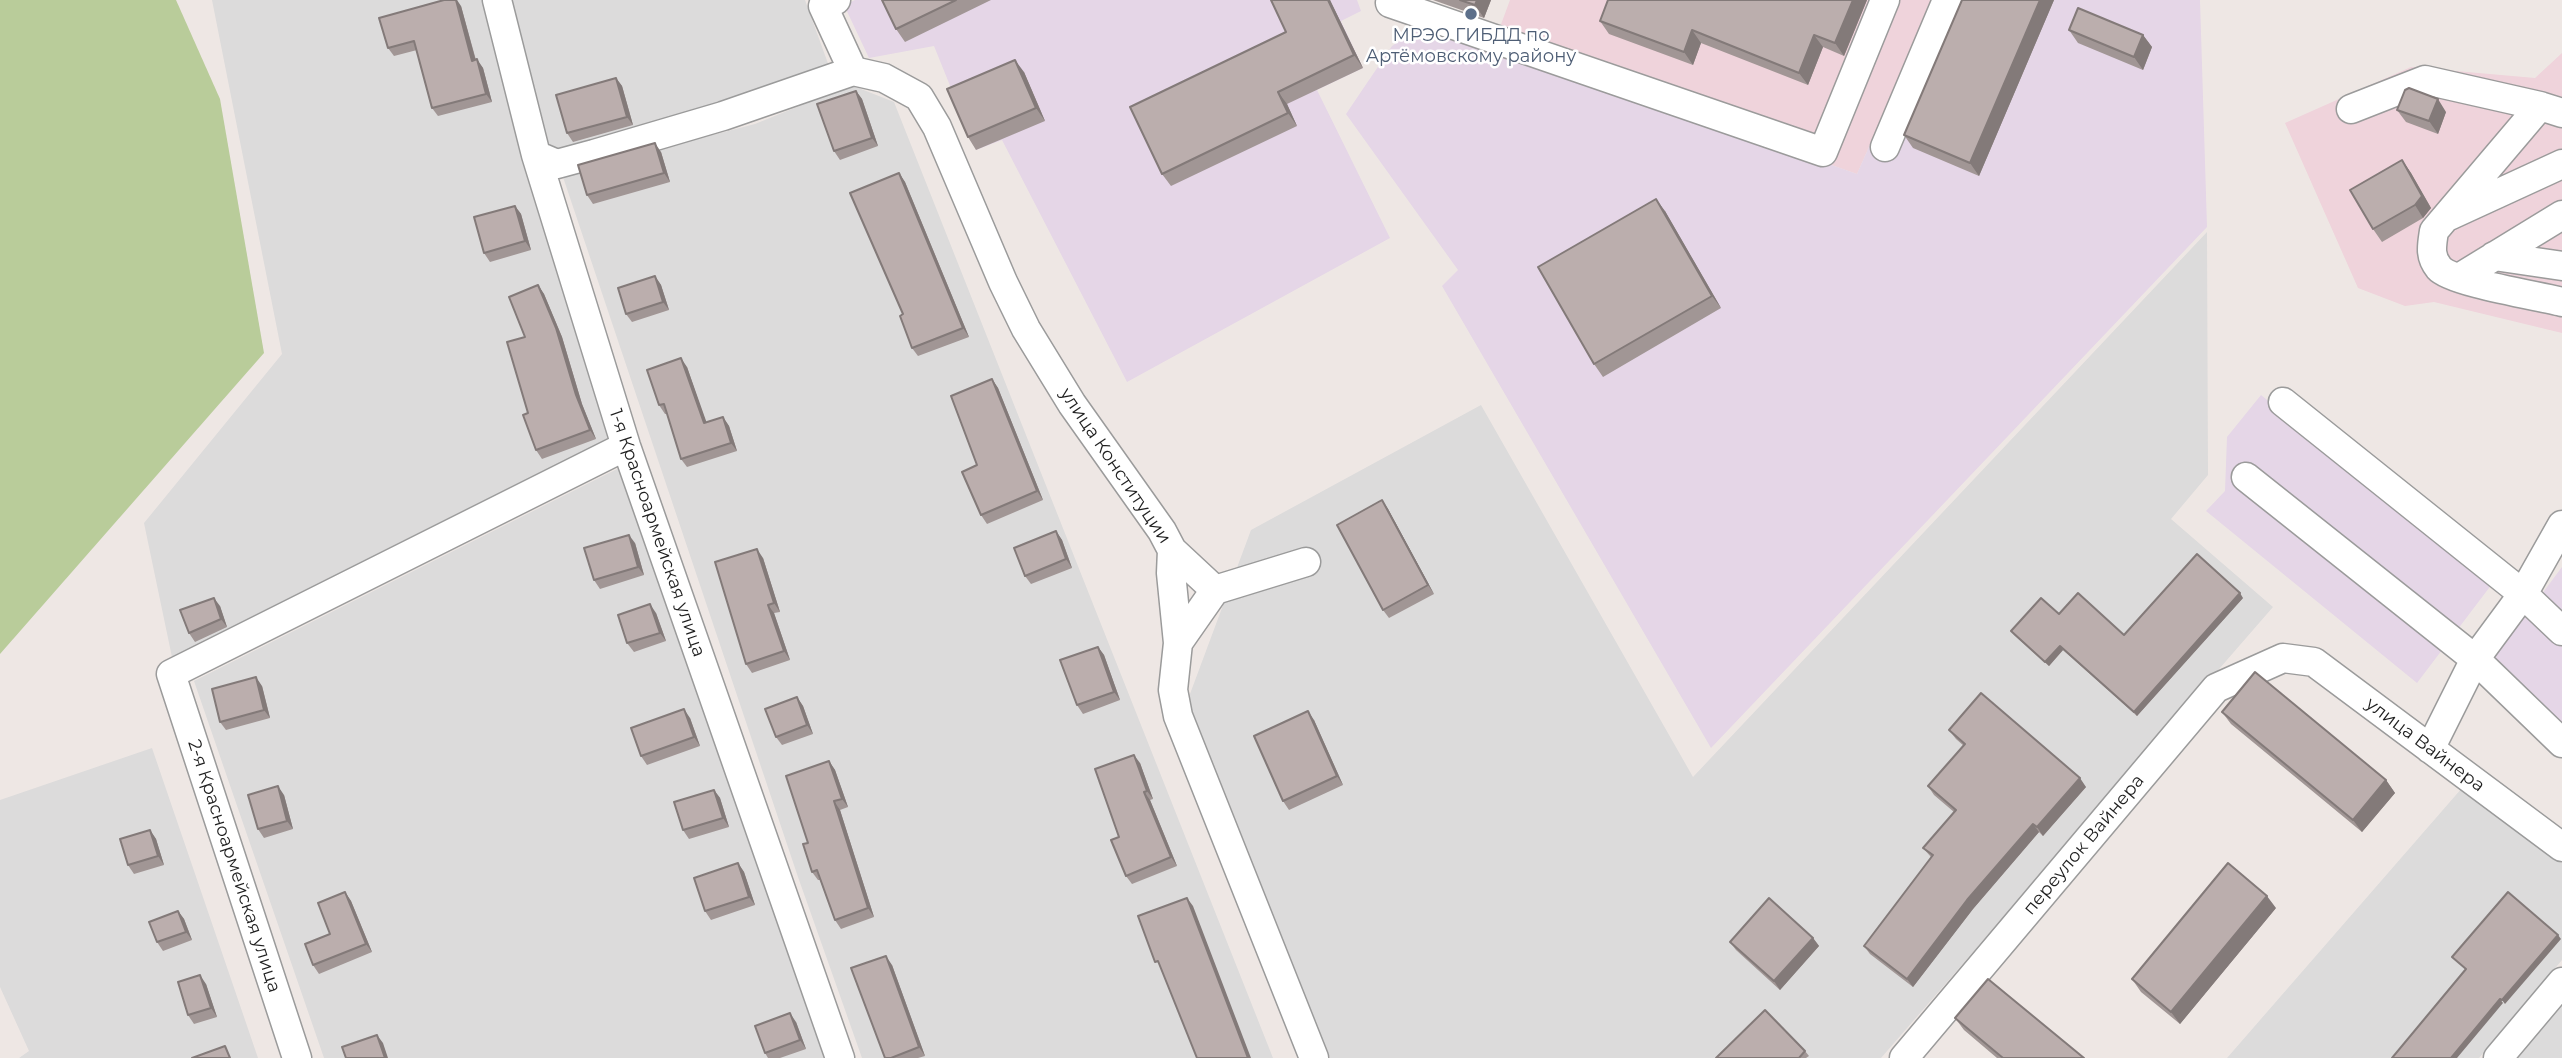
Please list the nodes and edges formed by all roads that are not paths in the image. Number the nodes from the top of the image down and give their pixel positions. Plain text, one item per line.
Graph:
1 (496, 0) edge
2 (836, 0) edge
3 (1391, 0) edge
4 (1885, 0) edge
5 (1947, 0) edge
6 (853, 71) junction
7 (2351, 109) dead end
8 (2551, 109) edge
9 (1885, 147) dead end
10 (536, 155) junction
11 (2562, 164) edge
12 (2562, 215) edge
13 (2443, 219) junction
14 (2494, 256) junction
15 (2562, 266) edge
16 (2459, 278) junction
17 (2532, 295) junction
18 (2562, 302) edge
19 (2283, 402) dead end
20 (626, 446) junction
21 (2246, 477) dead end
22 (2562, 525) edge
23 (1171, 550) junction
24 (1306, 562) dead end
25 (1215, 590) junction
26 (2523, 594) junction
27 (2562, 631) edge
28 (1178, 643) junction
29 (2283, 658) joint
30 (2475, 659) junction
31 (2562, 743) edge
32 (2430, 748) junction
33 (2562, 848) edge
34 (2562, 982) edge
35 (297, 1058) edge
36 (840, 1058) edge
37 (1314, 1058) edge
38 (1904, 1058) edge
39 (2498, 1058) edge

1 - 10 street, 1-я Красноармейская улица
2 - 6 street
3 - 4 street
5 - 9 street
6 - 10 street
6 - 23 street, улица Конституции
7 - 8 street
8 - 13 street
10 - 20 street, 1-я Красноармейская улица
11 - 13 street
12 - 14 street
13 - 16 street
14 - 15 street
14 - 16 street
15 - 17 street
16 - 17 street
17 - 18 street
19 - 26 street
20 - 35 street, 2-я Красноармейская улица
20 - 36 street, 1-я Красноармейская улица
21 - 30 street
22 - 26 street
23 - 25 street
23 - 28 street, улица Конституции
24 - 25 street
25 - 28 street
26 - 27 street
26 - 30 street
28 - 37 street, улица Конституции
29 - 32 street, улица Вайнера
29 - 38 street, переулок Вайнера
30 - 31 street
30 - 32 street
32 - 33 street, улица Вайнера
34 - 39 street

